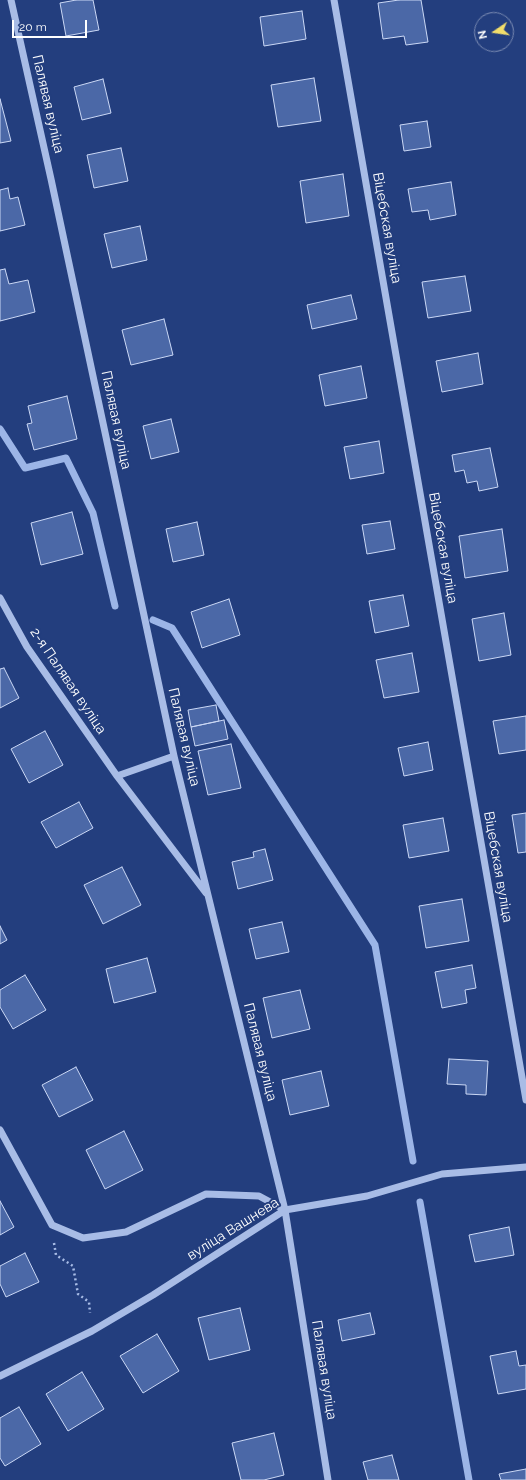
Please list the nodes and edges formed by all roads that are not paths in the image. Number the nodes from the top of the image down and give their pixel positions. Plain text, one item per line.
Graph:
1 (11, 0) edge
2 (334, 0) edge
3 (0, 598) edge
4 (174, 756) junction
5 (117, 776) junction
6 (208, 896) junction
7 (526, 1100) edge
8 (0, 1130) edge
9 (526, 1167) edge
10 (285, 1210) junction
11 (0, 1376) edge
12 (328, 1480) edge

1 - 4 street, Палявая вуліца
2 - 7 street, Віцебская вуліца
3 - 5 street, 2-я Палявая вуліца
4 - 5 street
4 - 6 street, Палявая вуліца
5 - 6 street, 2-я Палявая вуліца
6 - 10 street, Палявая вуліца
8 - 10 street
9 - 10 street, вуліца Вашнева
10 - 11 street, вуліца Вашнева
10 - 12 street, Палявая вуліца

